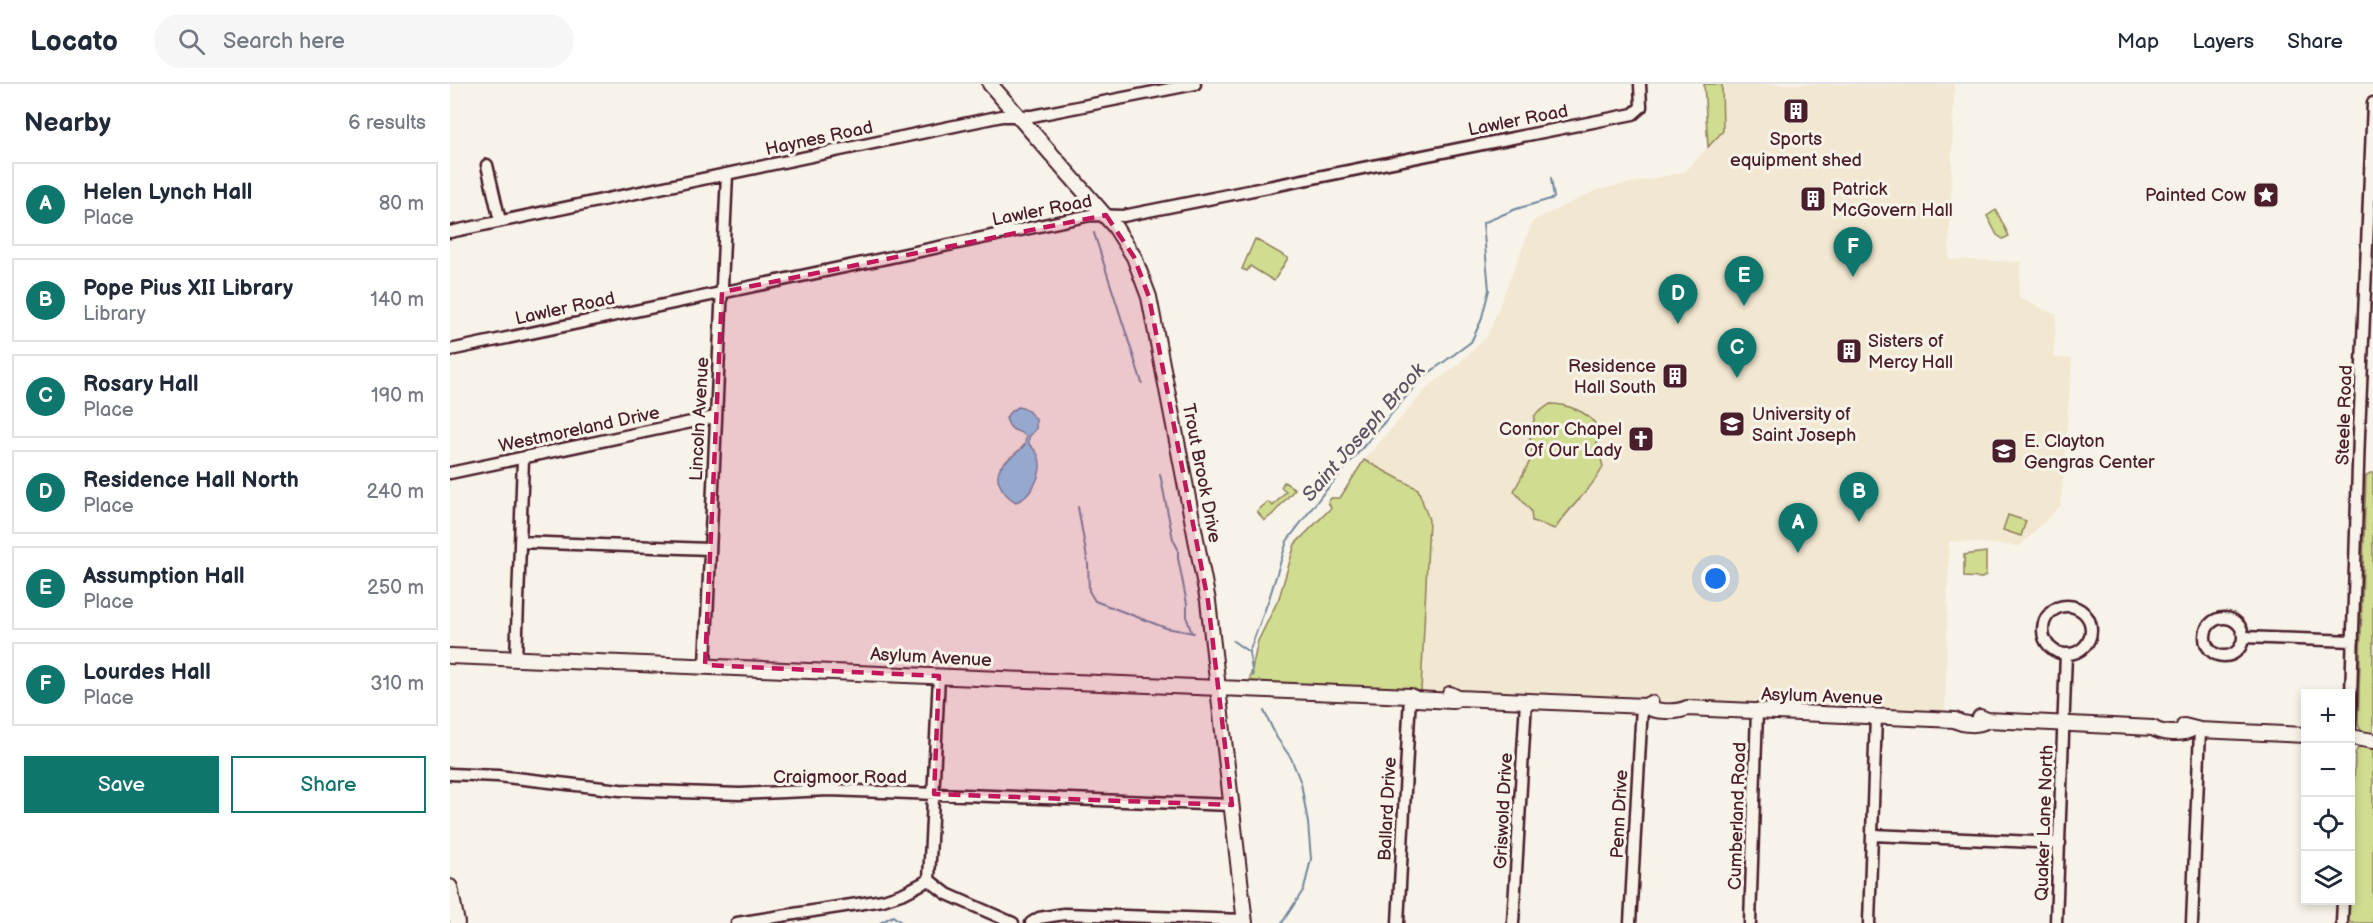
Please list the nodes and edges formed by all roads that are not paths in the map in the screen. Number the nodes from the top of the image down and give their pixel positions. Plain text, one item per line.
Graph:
1 (990, 84) edge
2 (1195, 84) edge
3 (1640, 84) edge
4 (1175, 86) edge
5 (2373, 103) edge
6 (1019, 116) junction
7 (488, 165) dead end
8 (727, 174) junction
9 (1106, 215) junction
10 (500, 221) junction
11 (450, 232) edge
12 (723, 292) junction
13 (2369, 322) edge
14 (450, 350) edge
15 (715, 417) junction
16 (523, 459) junction
17 (450, 473) edge
18 (520, 542) junction
19 (709, 549) junction
20 (2243, 637) dead end
21 (2353, 641) junction
22 (2066, 654) junction
23 (450, 656) edge
24 (516, 659) junction
25 (705, 665) junction
26 (939, 676) junction
27 (1219, 689) junction
28 (2351, 689) edge
29 (1410, 696) junction
30 (1526, 701) junction
31 (1643, 706) junction
32 (1757, 711) junction
33 (1876, 716) junction
34 (2064, 724) junction
35 (2196, 729) junction
36 (2301, 735) edge
37 (2355, 738) edge
38 (2373, 741) edge
39 (450, 774) edge
40 (934, 794) junction
41 (1232, 806) junction
42 (1872, 835) junction
43 (2060, 843) junction
44 (929, 880) junction
45 (450, 887) edge
46 (2343, 905) edge
47 (1245, 921) edge
48 (457, 923) edge
49 (737, 923) edge
50 (1013, 923) edge
51 (1031, 923) edge
52 (1398, 923) edge
53 (1513, 923) edge
54 (1630, 923) edge
55 (1750, 923) edge
56 (1869, 923) edge
57 (2056, 923) edge
58 (2192, 923) edge
59 (2342, 923) edge

1 - 6 main road, Trout Brook Drive
2 - 4 street, Haynes Road
3 - 9 street, Lawler Road
4 - 6 street, Haynes Road
5 - 13 street, Steele Road
6 - 8 street, Haynes Road
6 - 9 main road, Trout Brook Drive
7 - 10 street
8 - 10 street, Haynes Road
8 - 12 street, Lincoln Avenue
9 - 12 street, Lawler Road
9 - 27 main road, Trout Brook Drive
10 - 11 street, Haynes Road
12 - 14 street, Lawler Road
12 - 15 street, Lincoln Avenue
13 - 21 street, Steele Road
15 - 16 street, Westmoreland Drive
15 - 19 street, Lincoln Avenue
16 - 17 street, Westmoreland Drive
16 - 18 street
18 - 19 street
18 - 24 street
19 - 25 street, Lincoln Avenue
20 - 21 street
21 - 28 street, Steele Road
22 - 22 street
22 - 34 street, Quaker Lane North
23 - 24 main road, Asylum Avenue
24 - 25 main road, Asylum Avenue
25 - 26 main road, Asylum Avenue
26 - 27 main road, Asylum Avenue
26 - 40 street
27 - 29 main road, Asylum Avenue
27 - 41 main road, Trout Brook Drive
29 - 30 main road, Asylum Avenue
29 - 52 street, Ballard Drive
30 - 31 main road, Asylum Avenue
30 - 53 street, Griswold Drive
31 - 32 main road, Asylum Avenue
31 - 54 street, Penn Drive
32 - 33 main road, Asylum Avenue
32 - 55 street, Cumberland Road
33 - 34 main road, Asylum Avenue
33 - 42 street
34 - 35 main road, Asylum Avenue
34 - 43 street, Quaker Lane North
35 - 36 main road, Asylum Avenue
35 - 58 street
37 - 38 main road
39 - 40 street, Craigmoor Road
40 - 41 street, Craigmoor Road
40 - 44 street
41 - 47 main road, Trout Brook Drive
42 - 43 street
42 - 56 street
43 - 57 street, Quaker Lane North
44 - 49 street
44 - 50 street
45 - 48 main road
46 - 59 street
47 - 51 street

